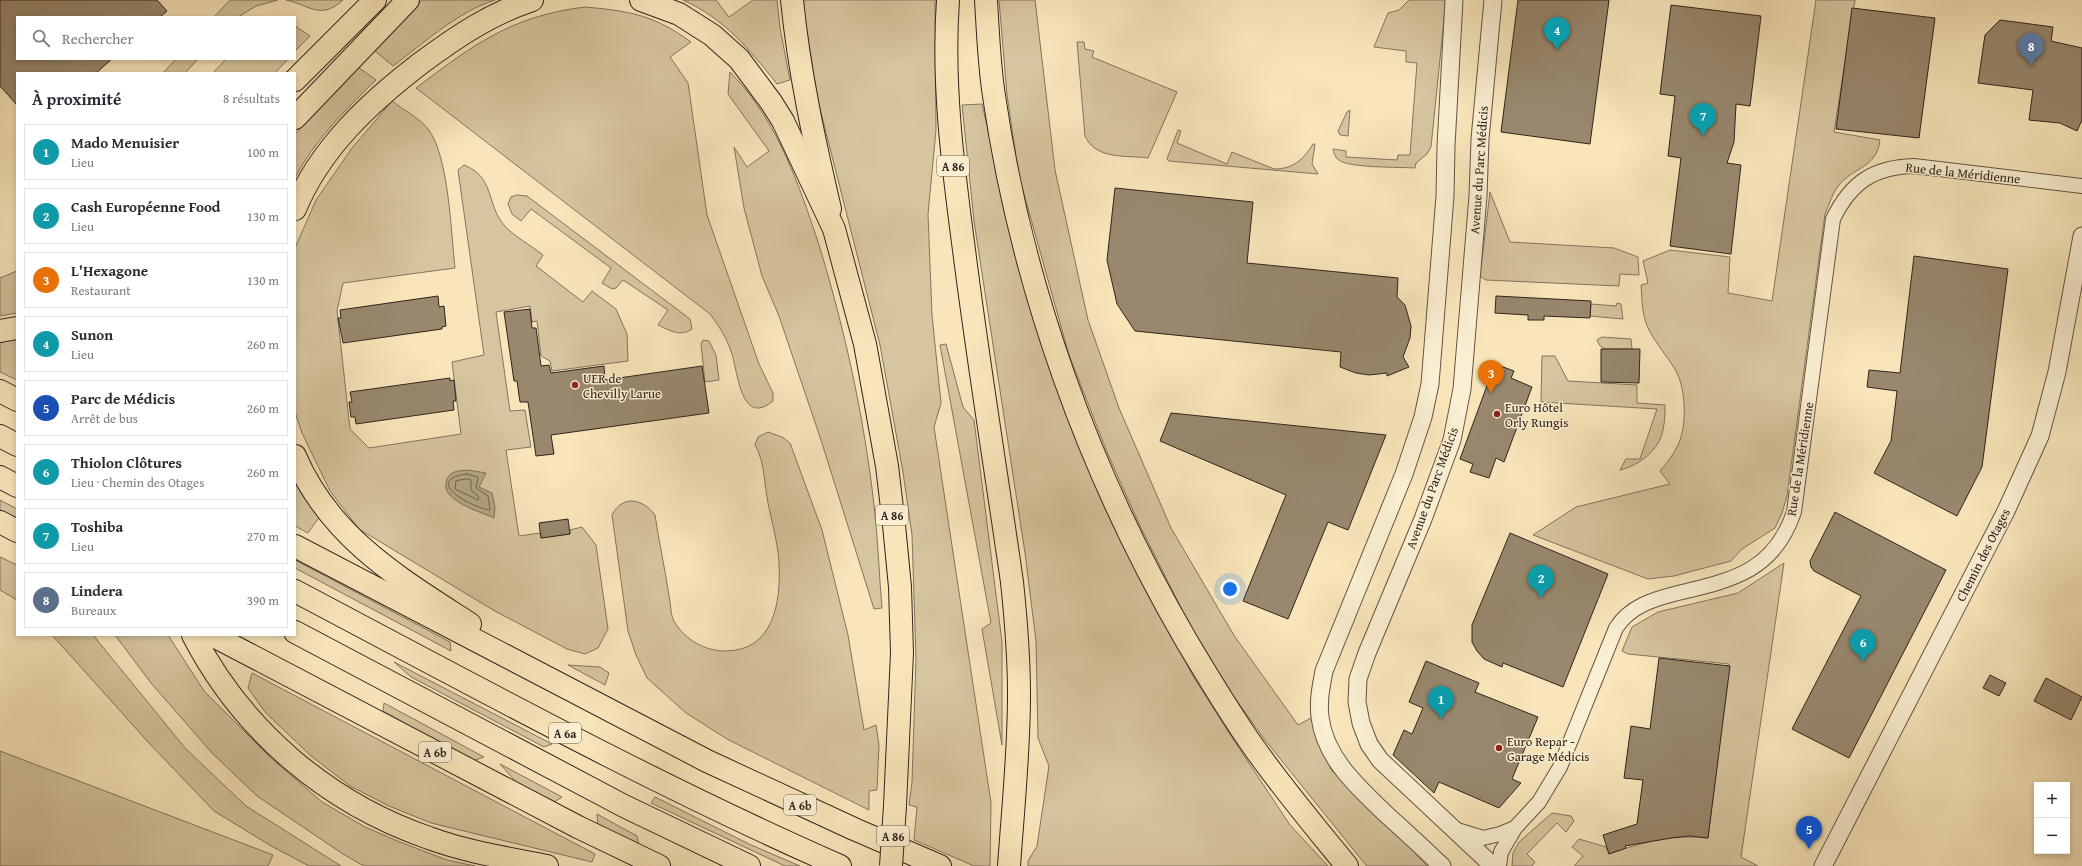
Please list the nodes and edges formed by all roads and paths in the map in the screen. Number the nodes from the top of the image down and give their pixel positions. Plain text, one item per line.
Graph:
1 (375, 0) edge
2 (408, 0) edge
3 (532, 0) edge
4 (640, 0) edge
5 (792, 0) edge
6 (948, 0) edge
7 (986, 0) edge
8 (1454, 0) edge
9 (1493, 0) edge
10 (296, 79) edge
11 (296, 117) edge
12 (2082, 186) edge
13 (296, 207) edge
14 (834, 229) junction
15 (2082, 236) edge
16 (16, 328) edge
17 (0, 331) edge
18 (0, 391) edge
19 (16, 399) edge
20 (0, 436) edge
21 (16, 444) edge
22 (296, 458) edge
23 (0, 477) edge
24 (16, 485) edge
25 (0, 522) edge
26 (16, 530) edge
27 (296, 547) edge
28 (296, 592) edge
29 (296, 633) edge
30 (194, 636) edge
31 (214, 636) edge
32 (575, 693) junction
33 (1515, 828) junction
34 (1457, 830) junction
35 (1009, 862) edge
36 (1823, 862) edge
37 (547, 866) edge
38 (659, 866) edge
39 (749, 866) edge
40 (840, 866) edge
41 (890, 866) edge
42 (940, 866) edge
43 (1347, 866) edge
44 (1442, 866) edge
45 (1493, 866) edge
46 (1499, 866) edge

1 - 10 highway
2 - 11 highway
3 - 13 highway
4 - 14 highway
5 - 14 highway, A 86
6 - 35 highway, A 86
7 - 43 highway
8 - 44 street
9 - 34 street, Avenue du Parc Médicis
12 - 33 street, Rue de la Méridienne
14 - 41 highway, A 86, bridge
15 - 36 street, Chemin des Otages
16 - 17 highway
18 - 19 highway
20 - 21 highway
22 - 32 highway
23 - 24 highway
25 - 26 highway
27 - 32 highway, A 6b
28 - 40 highway, A 6a
29 - 39 highway
30 - 37 highway
31 - 38 highway, A 6b
32 - 42 highway, A 6b
33 - 34 street, Rue de la Méridienne
33 - 46 street
34 - 45 street, Avenue du Parc Médicis

